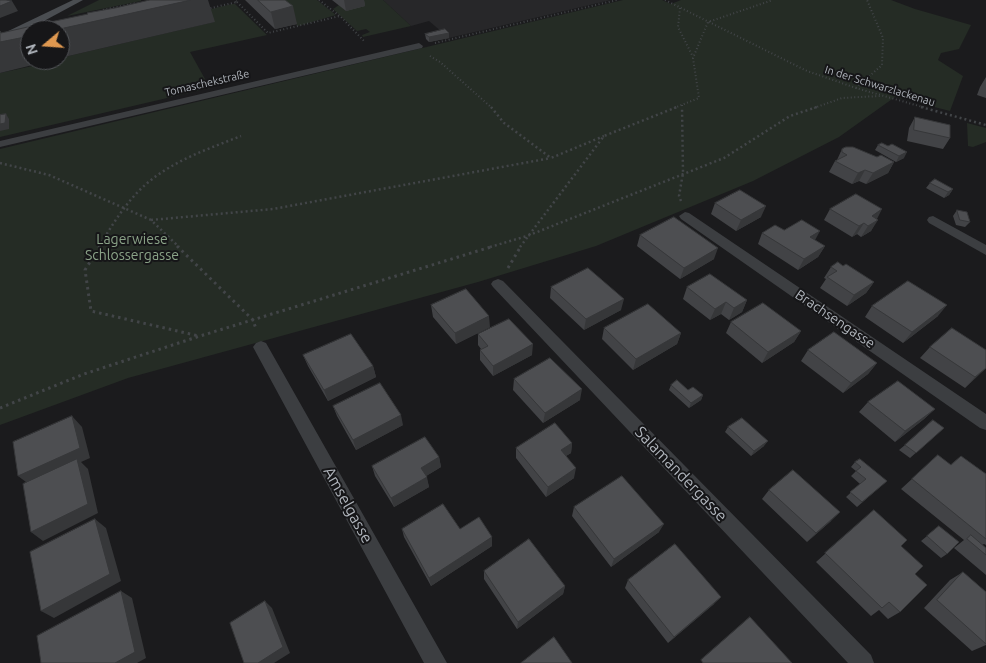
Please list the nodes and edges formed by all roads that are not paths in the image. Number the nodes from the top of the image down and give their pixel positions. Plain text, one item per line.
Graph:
1 (79, 0) edge
2 (0, 38) edge
3 (419, 46) road end
4 (0, 144) edge
5 (685, 216) road end
6 (933, 220) dead end
7 (986, 251) edge
8 (498, 284) road end
9 (261, 347) road end
10 (986, 423) edge
11 (436, 663) edge
12 (863, 663) edge

1 - 2 street
3 - 4 street, Tomaschekstraße
5 - 10 street, Brachsengasse
6 - 7 street
8 - 12 street, Salamandergasse
9 - 11 street, Amselgasse

